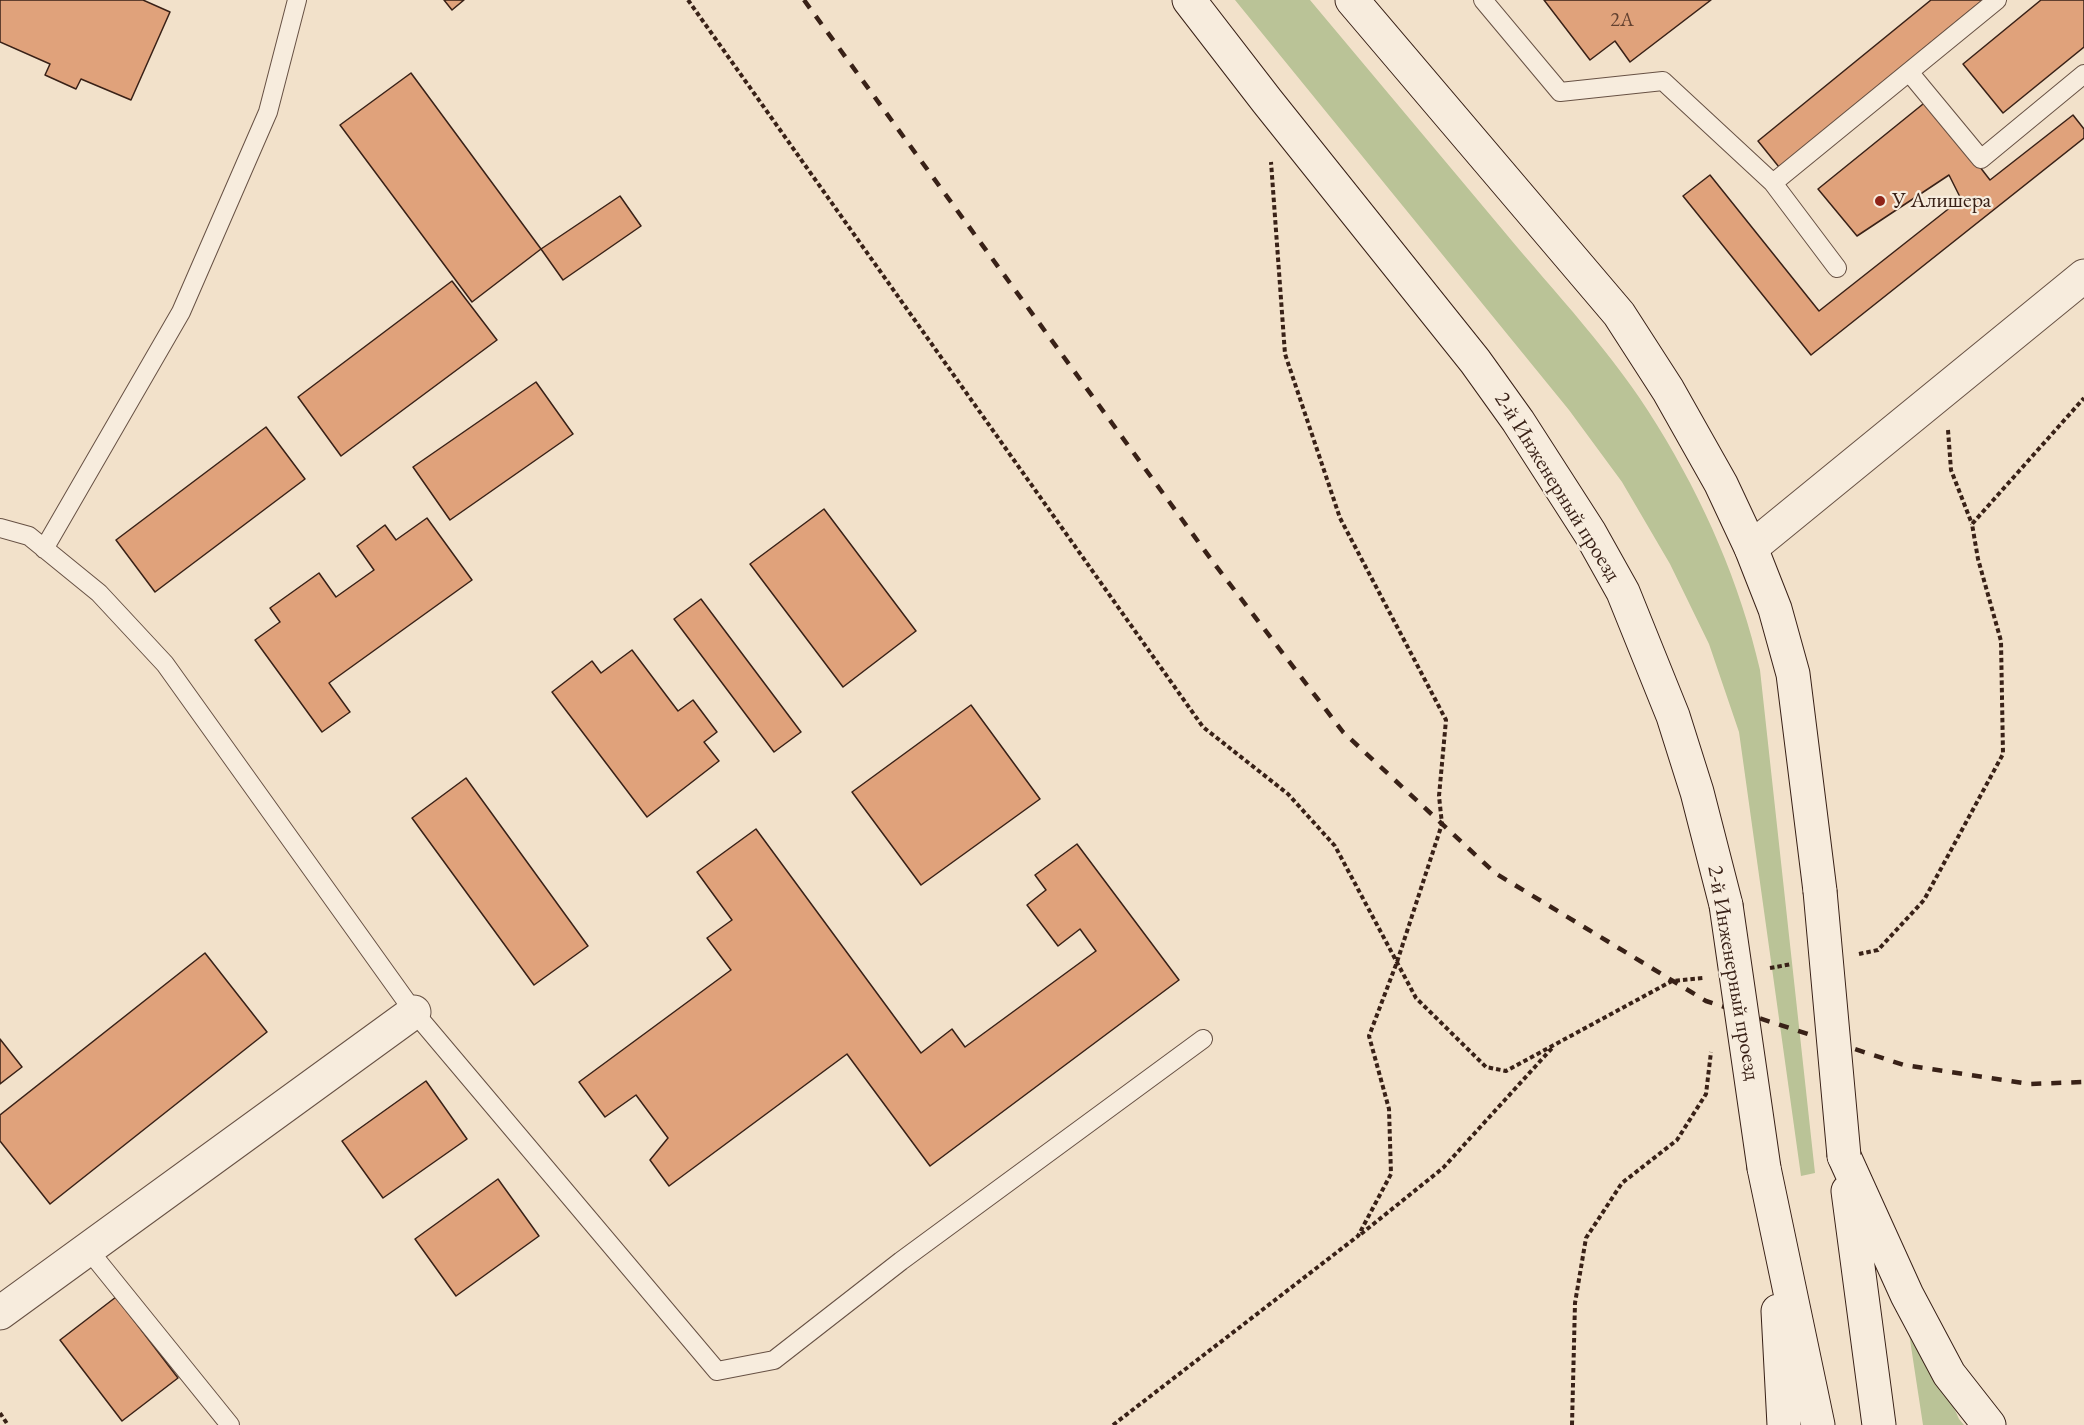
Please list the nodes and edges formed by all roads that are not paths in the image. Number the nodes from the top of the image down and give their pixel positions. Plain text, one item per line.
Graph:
1 (297, 0) edge
2 (1189, 0) edge
3 (1352, 0) edge
4 (1483, 0) edge
5 (1997, 0) edge
6 (1909, 72) junction
7 (2084, 74) edge
8 (1773, 183) junction
9 (1837, 268) dead end
10 (2084, 276) edge
11 (0, 528) edge
12 (1751, 548) junction
13 (44, 549) junction
14 (414, 1012) junction
15 (1203, 1039) dead end
16 (1844, 1156) junction
17 (87, 1248) junction
18 (1783, 1259) junction
19 (0, 1313) edge
20 (230, 1425) edge
21 (1784, 1425) edge
22 (1818, 1425) edge
23 (1879, 1425) edge
24 (1989, 1425) edge

1 - 13 lane
2 - 18 main road, 2-й Инженерный проезд, bridge
3 - 12 main road
4 - 8 lane
5 - 6 lane
6 - 7 lane
6 - 8 lane
8 - 9 lane
10 - 12 main road
11 - 13 lane
12 - 16 main road, bridge
13 - 14 lane
14 - 15 lane
14 - 17 main road
16 - 23 main road
16 - 24 main road
17 - 19 main road
17 - 20 lane
18 - 21 main road
18 - 22 main road, 2-й Инженерный проезд

